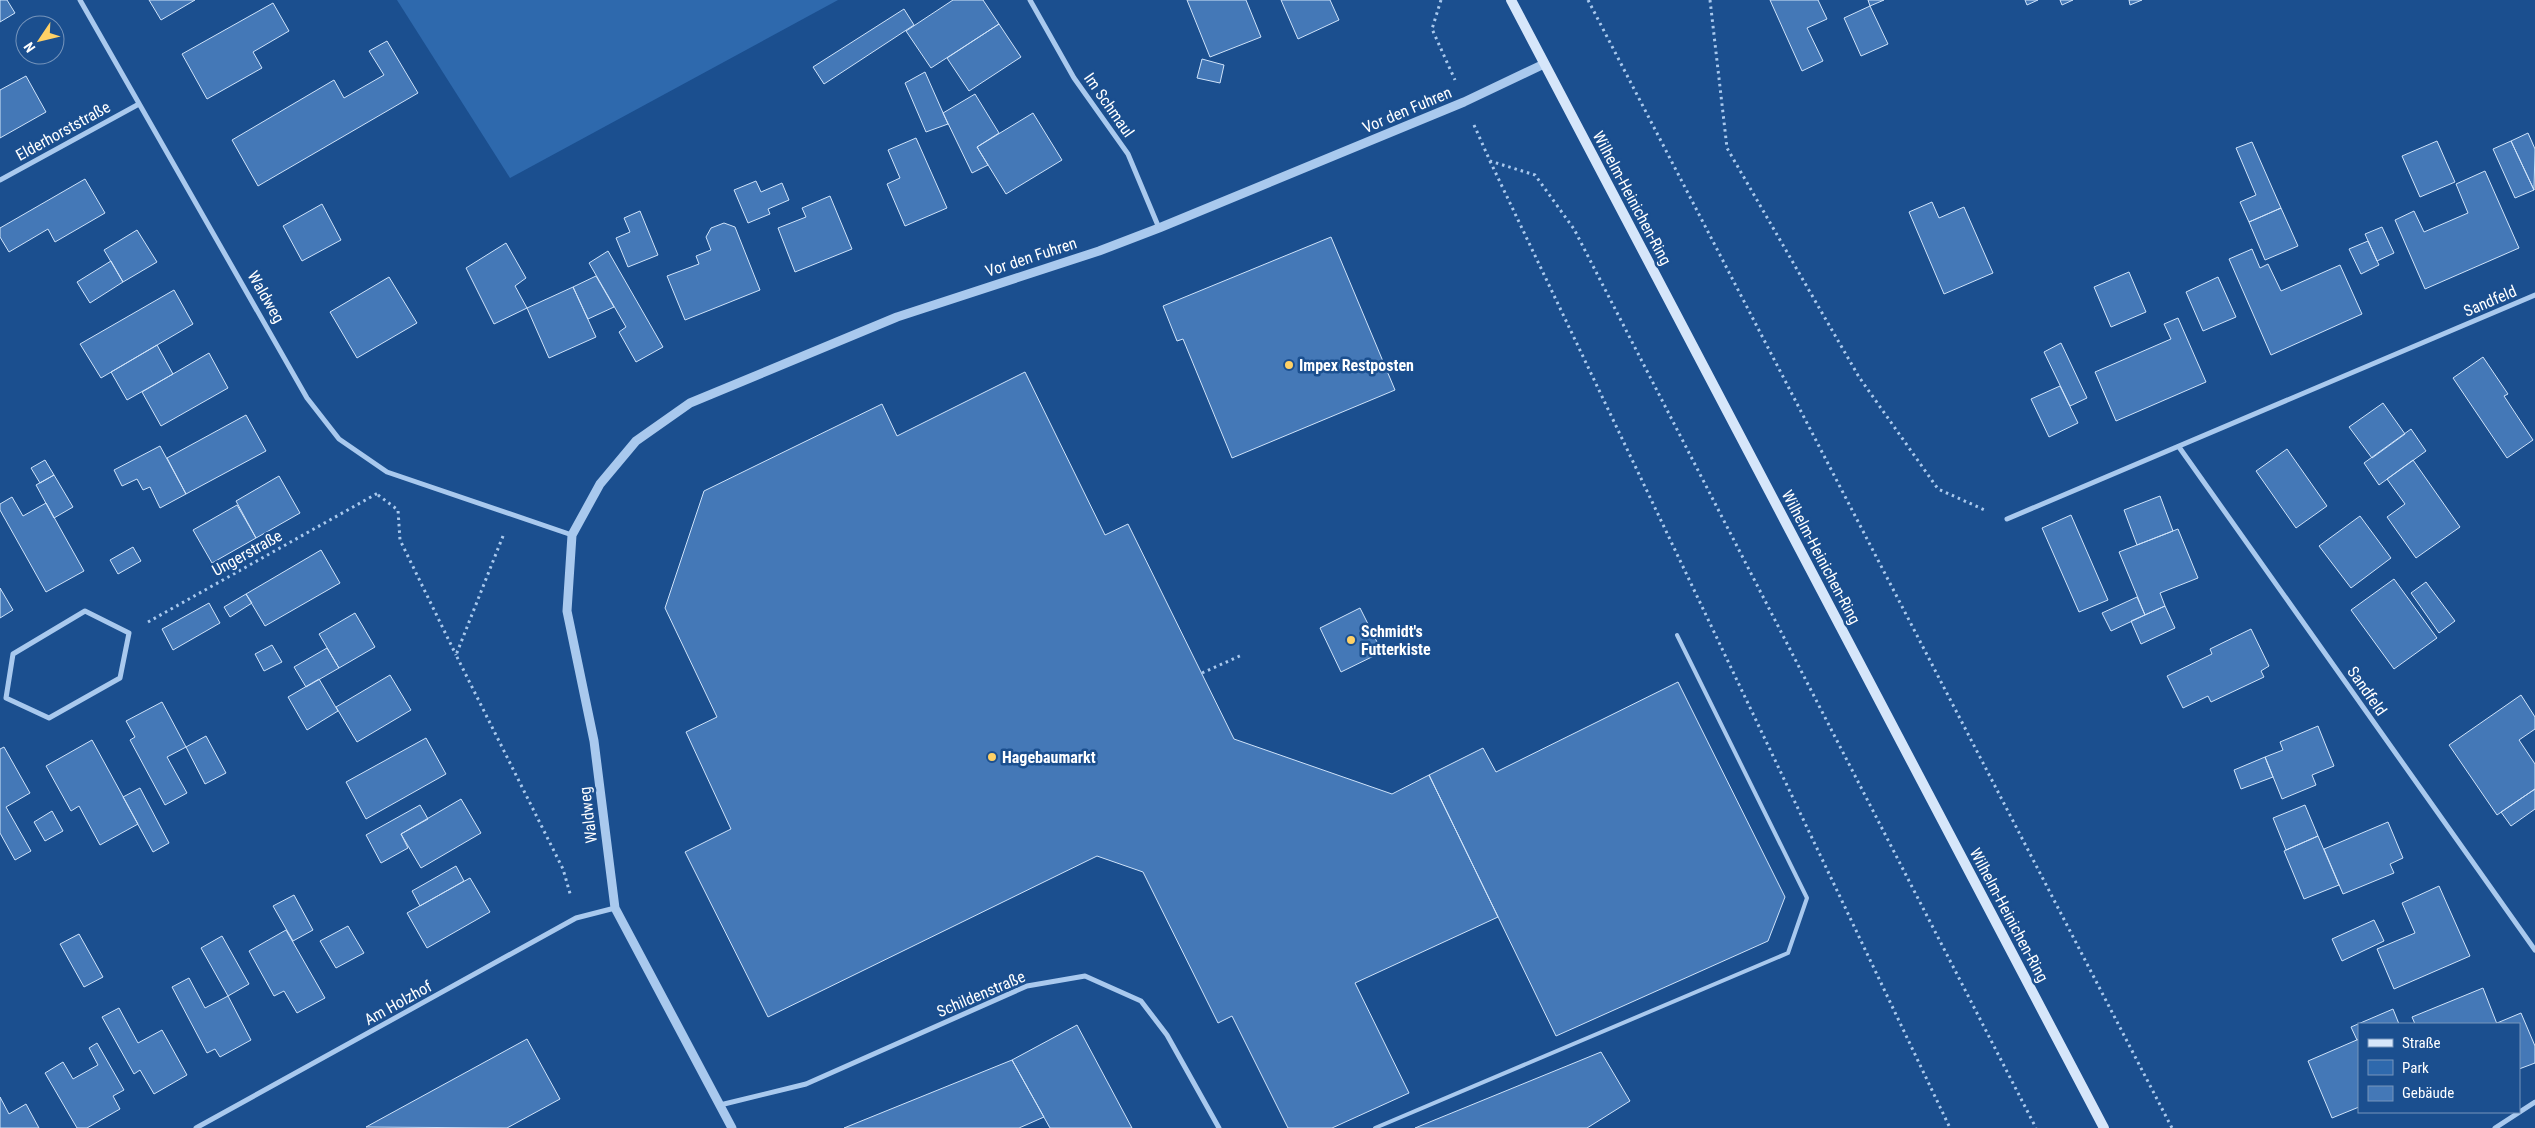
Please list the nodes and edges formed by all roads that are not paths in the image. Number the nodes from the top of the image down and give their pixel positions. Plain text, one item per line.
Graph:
1 (80, 0) edge
2 (1030, 0) edge
3 (1511, 0) edge
4 (1544, 64) junction
5 (139, 104) junction
6 (0, 180) edge
7 (1159, 228) junction
8 (2535, 296) edge
9 (2179, 447) junction
10 (2007, 519) road end
11 (572, 535) junction
12 (1677, 635) dead end
13 (6, 698) junction
14 (0, 701) edge
15 (615, 908) junction
16 (2535, 950) edge
17 (2535, 1102) edge
18 (720, 1105) junction
19 (2520, 1112) edge
20 (2518, 1113) edge
21 (196, 1128) edge
22 (732, 1128) edge
23 (1219, 1128) edge
24 (1375, 1128) edge
25 (2104, 1128) edge
26 (2495, 1128) edge

1 - 5 street, Waldweg
2 - 7 street, Im Schmaul
3 - 4 main road, Wilhelm-Heinichen-Ring
4 - 7 street, Vor den Fuhren
4 - 25 main road, Wilhelm-Heinichen-Ring
5 - 6 street, Elderhorststraße
5 - 11 street, Waldweg
7 - 11 street, Vor den Fuhren
8 - 9 street, Sandfeld
9 - 10 street, Sandfeld
9 - 16 street, Sandfeld
11 - 15 street, Waldweg
12 - 24 lane
13 - 13 street
13 - 14 street
15 - 18 street, Waldweg
15 - 21 street, Am Holzhof
17 - 19 street
18 - 22 street, Waldweg
18 - 23 street, Schildenstraße
20 - 26 street

